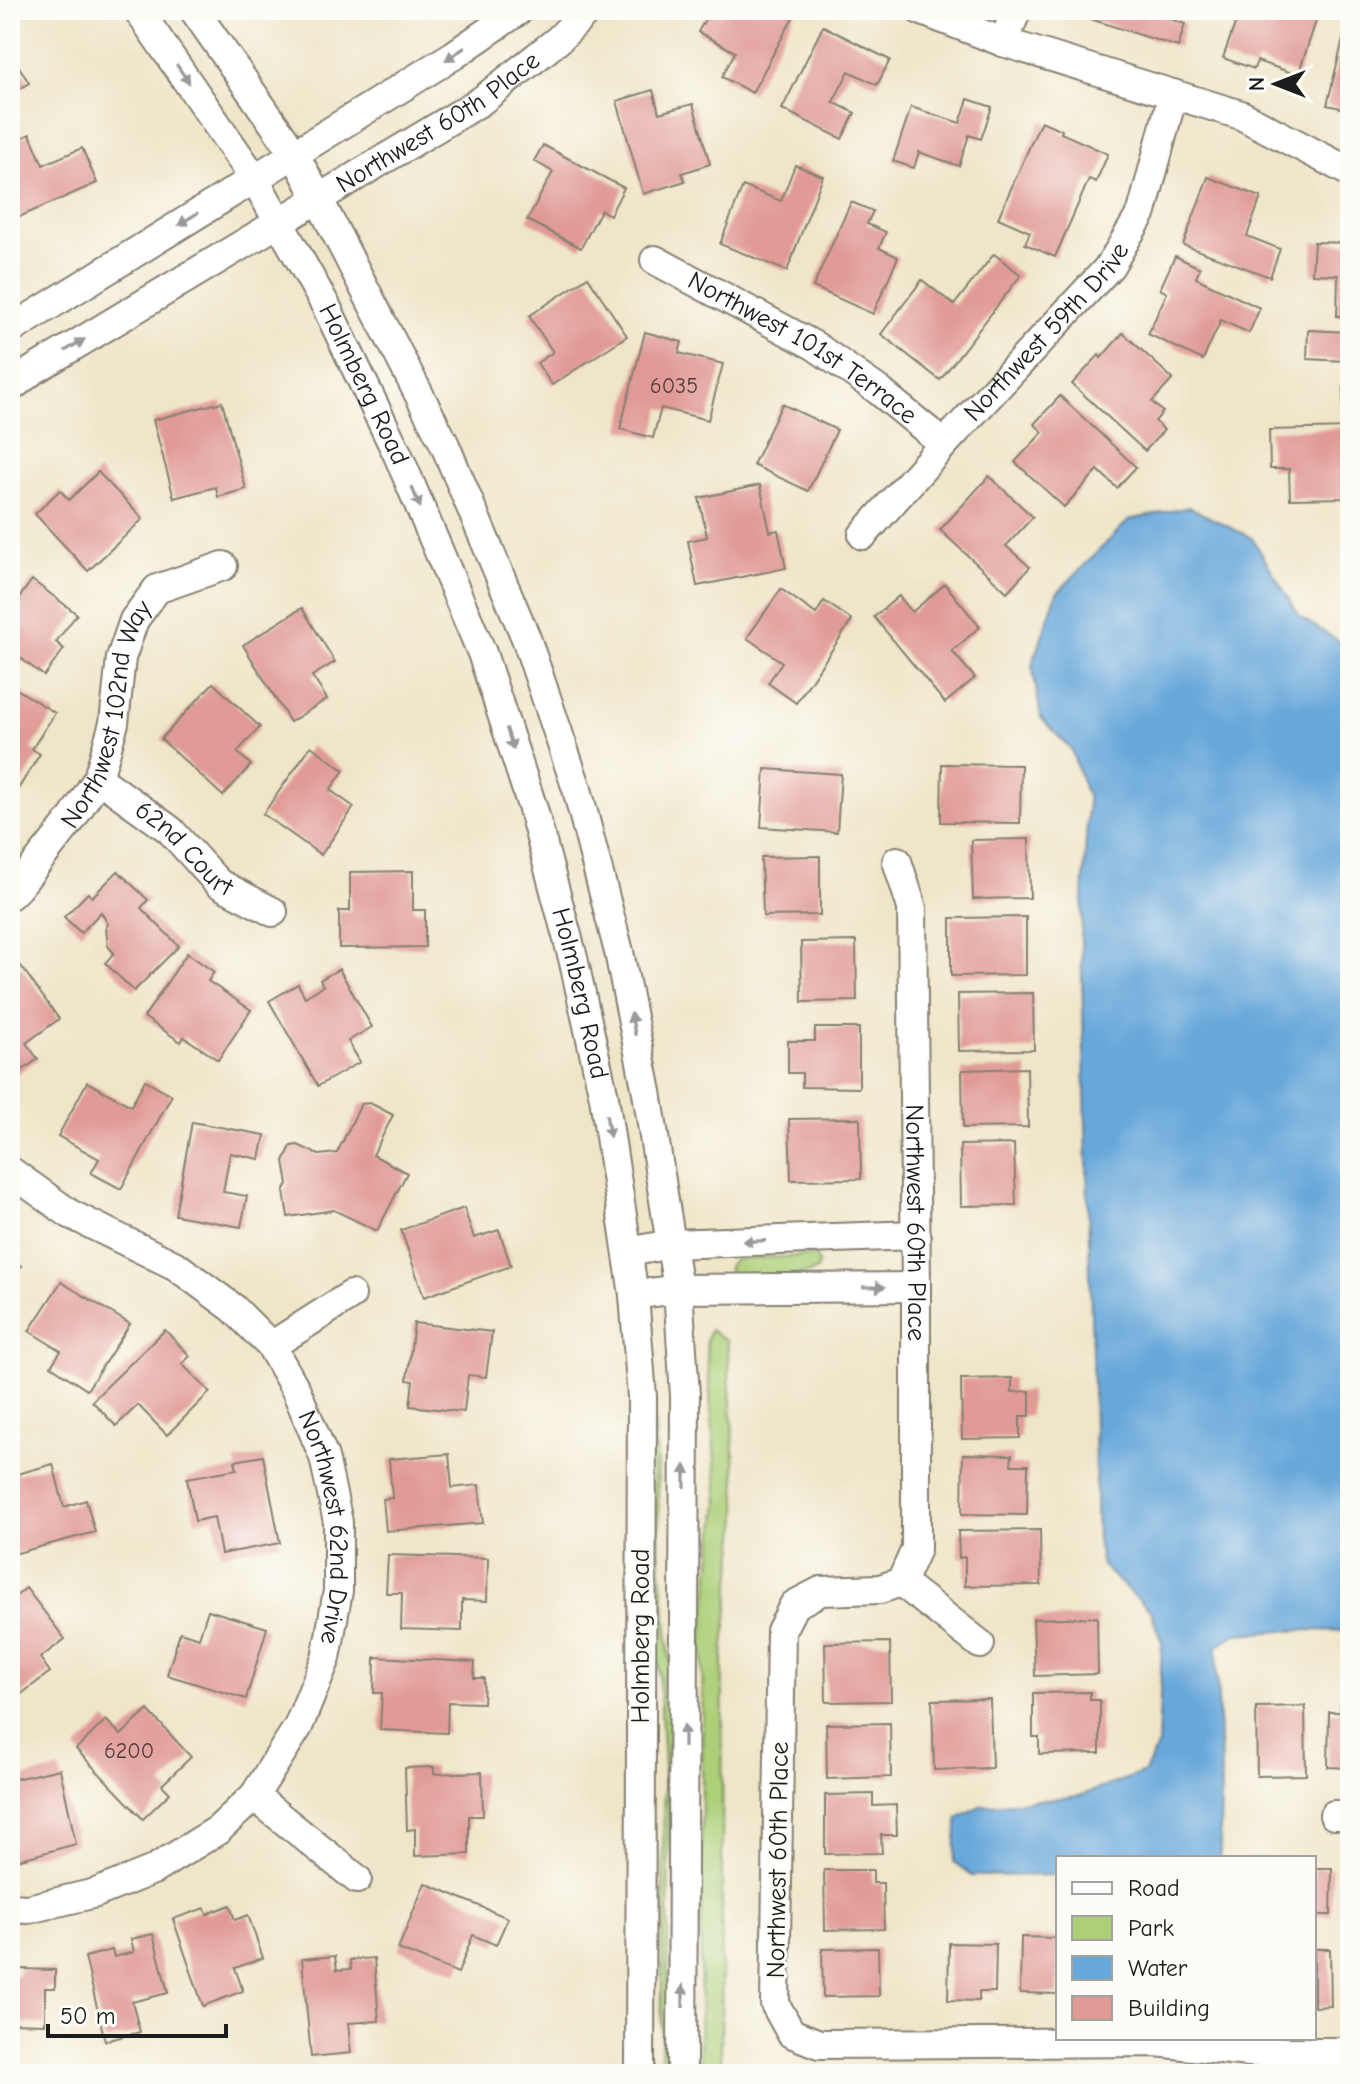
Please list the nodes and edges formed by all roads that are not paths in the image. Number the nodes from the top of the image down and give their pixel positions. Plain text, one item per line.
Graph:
1 (138, 10) edge
2 (194, 10) edge
3 (519, 10) edge
4 (588, 10) edge
5 (920, 10) edge
6 (1017, 10) edge
7 (1003, 42) junction
8 (1173, 94) junction
9 (294, 153) junction
10 (1350, 172) edge
11 (254, 178) junction
12 (319, 200) junction
13 (280, 223) junction
14 (655, 260) dead end
15 (10, 329) edge
16 (21, 380) edge
17 (944, 444) junction
18 (863, 535) dead end
19 (223, 566) dead end
20 (98, 778) junction
21 (897, 861) dead end
22 (10, 895) edge
23 (273, 912) dead end
24 (10, 1171) edge
25 (916, 1235) junction
26 (671, 1244) junction
27 (628, 1252) junction
28 (916, 1287) junction
29 (678, 1289) junction
30 (351, 1295) dead end
31 (634, 1295) junction
32 (271, 1346) junction
33 (901, 1582) junction
34 (980, 1644) dead end
35 (254, 1796) junction
36 (357, 1879) dead end
37 (10, 1908) edge
38 (1350, 2052) edge
39 (640, 2074) edge
40 (682, 2074) edge

1 -> 11 street, Holmberg Road
2 - 9 street, Holmberg Road
3 -> 9 street, Northwest 60th Place
4 - 12 street, Northwest 60th Place
5 - 7 street
6 - 7 street
7 - 8 street
8 - 10 street
8 - 17 street, Northwest 59th Drive
9 - 11 street, Northwest 60th Place
9 - 12 street, Holmberg Road
11 - 13 street, Holmberg Road
11 -> 15 street, Northwest 60th Place
12 - 13 street, Northwest 60th Place
26 -> 12 street, Holmberg Road
16 -> 13 street, Northwest 60th Place
13 -> 27 street, Holmberg Road
14 - 17 street, Northwest 101st Terrace
15 - 16 street
17 - 18 street, Northwest 59th Drive
19 - 20 street, Northwest 102nd Way
20 - 22 street, Northwest 102nd Way
20 - 23 street, 62nd Court
21 - 25 street, Northwest 60th Place
24 - 32 street, Northwest 62nd Drive
25 -> 26 street
25 - 28 street, Northwest 60th Place
26 - 27 street
26 - 29 street, Holmberg Road
27 - 31 street, Holmberg Road
29 -> 28 street
28 - 33 street, Northwest 60th Place
29 - 31 street
40 -> 29 street, Holmberg Road
30 - 32 street
31 - 39 street, Holmberg Road
32 - 35 street, Northwest 62nd Drive
33 - 34 street
33 - 38 street, Northwest 60th Place
35 - 36 street
35 - 37 street, Northwest 62nd Drive

